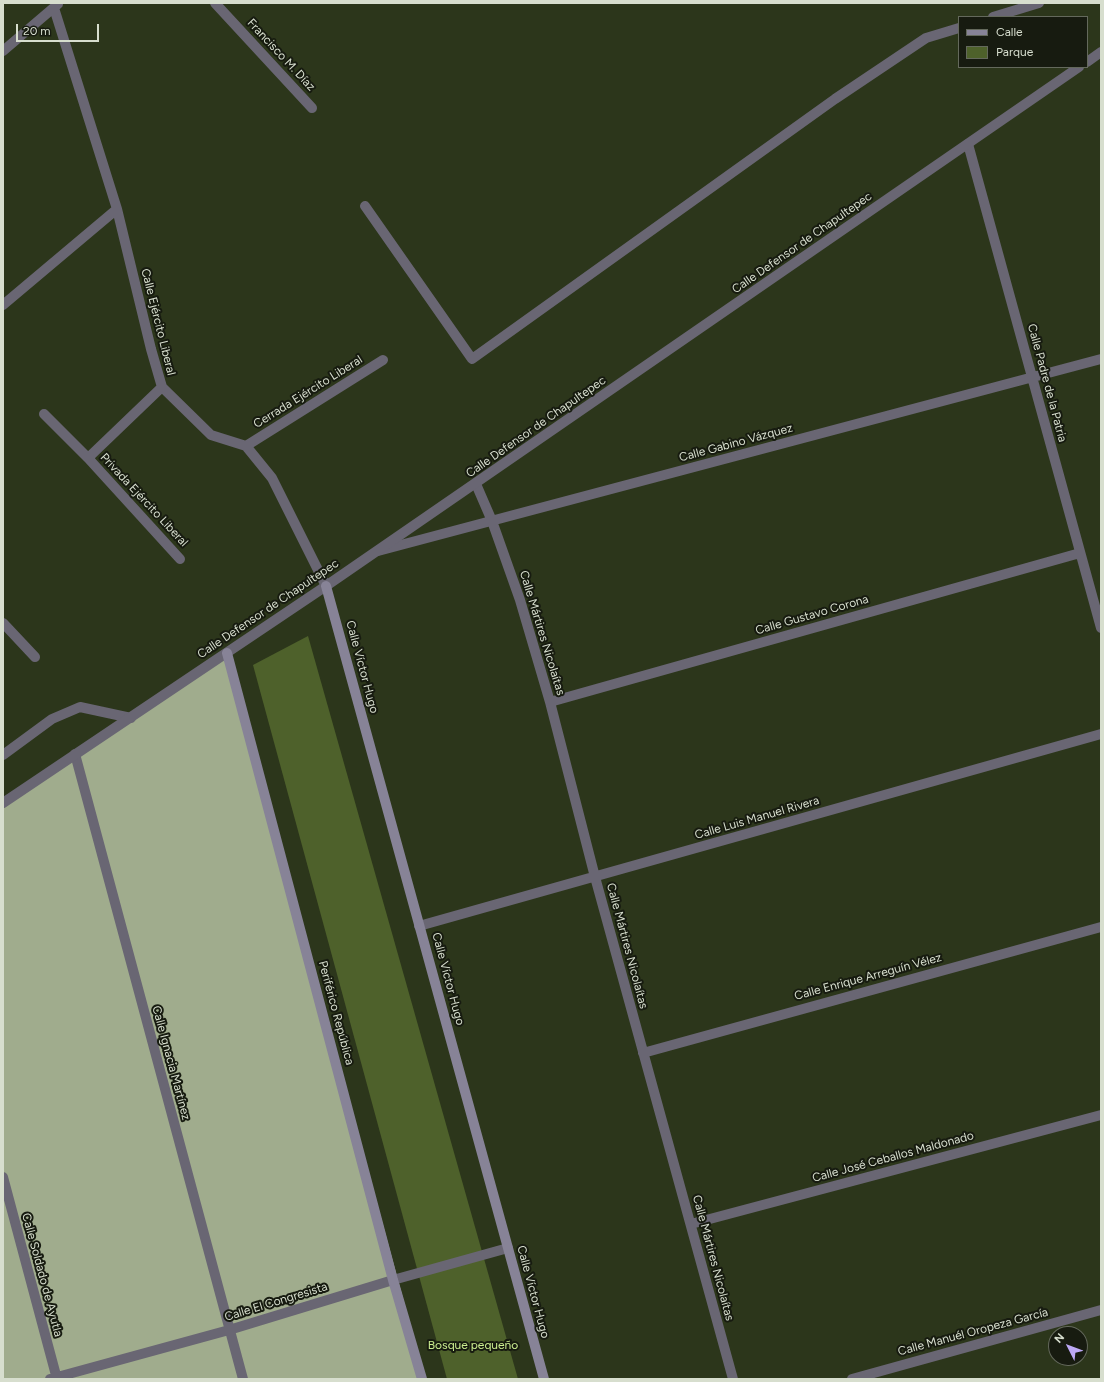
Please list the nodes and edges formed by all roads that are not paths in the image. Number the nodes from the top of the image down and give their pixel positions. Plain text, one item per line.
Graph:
1 (215, 3) edge
2 (1039, 3) edge
3 (56, 5) edge
4 (996, 16) edge
5 (958, 28) edge
6 (3, 51) edge
7 (1101, 52) edge
8 (1088, 61) edge
9 (1079, 68) edge
10 (312, 108) dead end
11 (968, 144) junction
12 (366, 206) dead end
13 (117, 208) junction
14 (3, 305) edge
15 (1101, 359) edge
16 (383, 360) dead end
17 (1032, 378) junction
18 (162, 387) junction
19 (44, 414) dead end
20 (246, 446) junction
21 (88, 458) junction
22 (476, 484) junction
23 (492, 521) junction
24 (377, 551) junction
25 (1080, 553) junction
26 (180, 559) dead end
27 (326, 586) junction
28 (3, 623) edge
29 (1101, 628) edge
30 (227, 653) junction
31 (35, 657) dead end
32 (550, 702) junction
33 (131, 718) junction
34 (1101, 734) edge
35 (76, 754) junction
36 (3, 755) edge
37 (3, 803) edge
38 (594, 877) junction
39 (419, 926) junction
40 (1101, 927) edge
41 (642, 1053) junction
42 (1101, 1115) edge
43 (3, 1177) edge
44 (691, 1224) junction
45 (508, 1248) junction
46 (394, 1280) junction
47 (1101, 1310) edge
48 (229, 1330) junction
49 (55, 1378) edge
50 (243, 1379) edge
51 (422, 1379) edge
52 (544, 1379) edge
53 (733, 1379) edge
54 (852, 1379) edge

1 - 10 street, Francisco M. Díaz
2 - 4 street
3 - 6 street
3 - 13 street, Calle Ejército Liberal
5 - 12 street
7 - 8 street
9 - 11 street, Calle Defensor de Chapultepec
11 - 17 street, Calle Padre de la Patria
11 - 22 street, Calle Defensor de Chapultepec
13 - 14 street
13 - 18 street, Calle Ejército Liberal
15 - 17 street, Calle Gabino Vázquez
16 - 20 street, Cerrada Ejército Liberal
17 - 23 street, Calle Gabino Vázquez
17 - 25 street, Calle Padre de la Patria
18 - 20 street, Calle Ejército Liberal
18 - 21 street, Privada Ejército Liberal
19 - 21 street, Privada Ejército Liberal
20 - 27 street
21 - 26 street, Privada Ejército Liberal
22 - 23 street, Calle Mártires Nicolaítas
22 - 24 street, Calle Defensor de Chapultepec
23 - 24 street, Calle Gabino Vázquez
23 - 32 street, Calle Mártires Nicolaítas
24 - 27 street, Calle Defensor de Chapultepec
25 - 29 street, Calle Padre de la Patria
25 - 32 street, Calle Gustavo Corona
27 - 30 street, Calle Defensor de Chapultepec
27 - 39 main road, Calle Víctor Hugo
28 - 31 street
30 - 33 street, Calle Defensor de Chapultepec
30 - 46 main road, Periférico República
32 - 38 street, Calle Mártires Nicolaítas
33 - 35 street, Calle Defensor de Chapultepec
33 - 36 street
34 - 38 street, Calle Luis Manuel Rivera
35 - 37 street, Calle Defensor de Chapultepec
35 - 48 street, Calle Ignacia Martínez
38 - 39 street, Calle Luis Manuel Rivera
38 - 41 street, Calle Mártires Nicolaítas
39 - 45 main road, Calle Víctor Hugo
40 - 41 street, Calle Enrique Arreguín Vélez
41 - 44 street, Calle Mártires Nicolaítas
42 - 44 street, Calle José Ceballos Maldonado
43 - 49 street, Calle Soldado de Ayutla
44 - 53 street, Calle Mártires Nicolaítas
45 - 46 street, Calle El Congresista
45 - 52 main road, Calle Víctor Hugo
46 - 48 street, Calle El Congresista
46 - 51 main road, Periférico República
47 - 54 street, Calle Manuél Oropeza García
48 - 49 street, Calle El Congresista
48 - 50 street, Calle Ignacia Martínez

